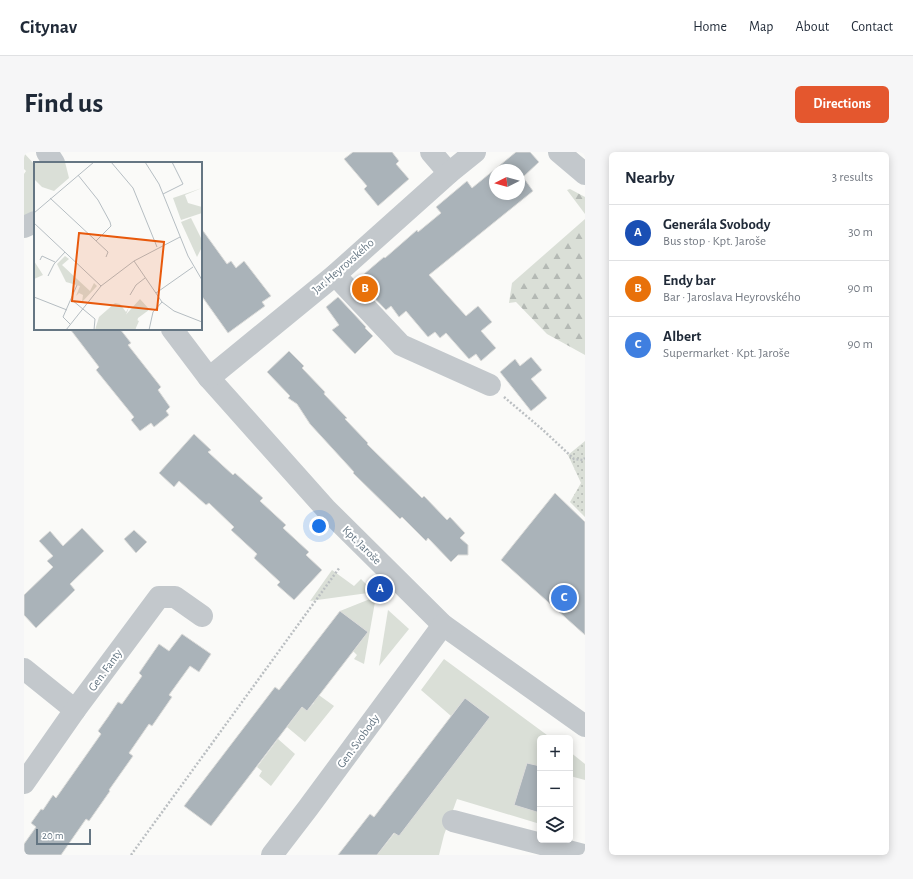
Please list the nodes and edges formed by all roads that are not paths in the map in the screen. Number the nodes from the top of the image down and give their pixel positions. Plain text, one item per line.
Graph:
1 (47, 152) edge
2 (431, 152) edge
3 (475, 152) edge
4 (559, 152) edge
5 (53, 162) edge
6 (449, 173) junction
7 (585, 174) edge
8 (34, 222) edge
9 (24, 227) edge
10 (335, 275) junction
11 (173, 330) edge
12 (209, 378) junction
13 (490, 385) road end
14 (202, 616) dead end
15 (443, 625) junction
16 (24, 669) edge
17 (75, 710) junction
18 (585, 726) edge
19 (24, 784) edge
20 (452, 821) dead end
21 (582, 848) edge
22 (272, 855) edge

1 - 5 street
2 - 6 street
3 - 6 street, Jar. Heyrovského
4 - 7 street
6 - 10 street, Jar. Heyrovského
8 - 9 street
10 - 12 street, Jar. Heyrovského
10 - 13 street
11 - 12 street, Kpt. Jaroše
12 - 15 street, Kpt. Jaroše
14 - 17 street, Gen. Fanty
15 - 18 street, Kpt. Jaroše
15 - 22 street, Gen. Svobody
16 - 17 street
17 - 19 street, Gen. Fanty
20 - 21 street

